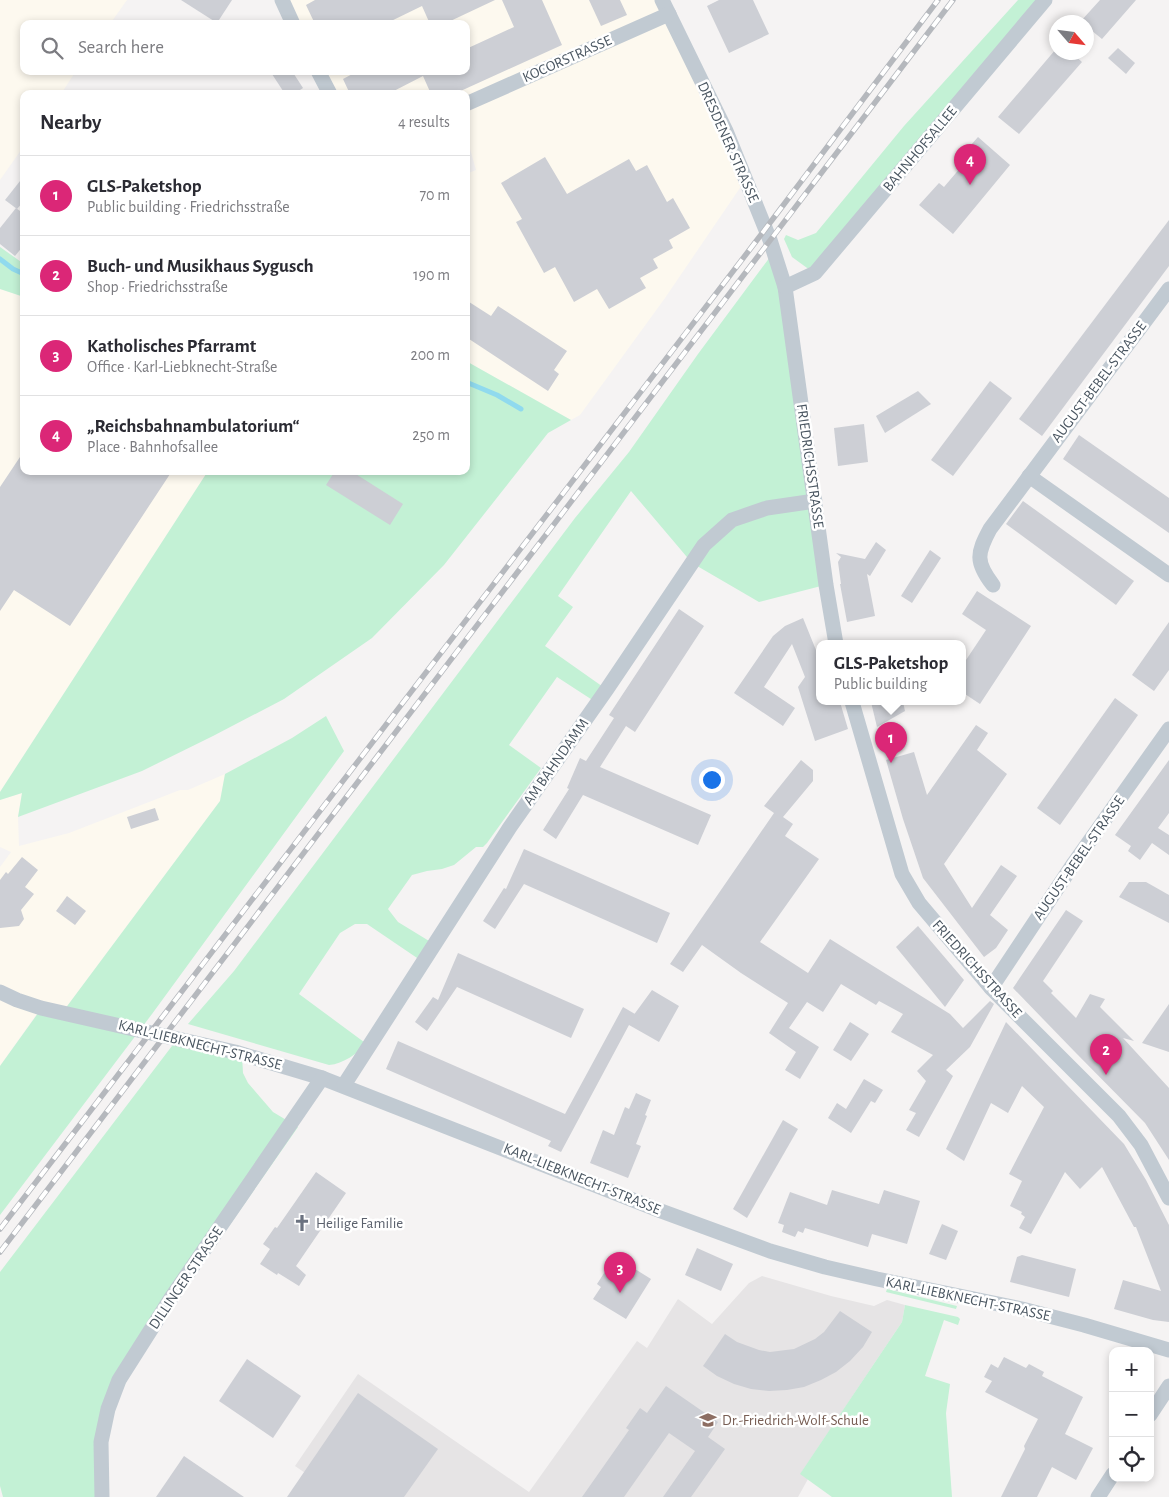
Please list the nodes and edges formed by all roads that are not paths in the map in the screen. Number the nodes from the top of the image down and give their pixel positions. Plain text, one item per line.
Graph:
1 (282, 0) edge
2 (1045, 0) edge
3 (665, 7) edge
4 (291, 20) edge
5 (320, 75) edge
6 (328, 90) edge
7 (470, 102) edge
8 (785, 287) junction
9 (1169, 289) edge
10 (1029, 476) junction
11 (816, 501) junction
12 (1169, 575) edge
13 (993, 585) dead end
14 (835, 640) edge
15 (853, 705) edge
16 (1169, 729) edge
17 (991, 988) junction
18 (0, 992) edge
19 (322, 1078) junction
20 (344, 1086) junction
21 (1169, 1198) edge
22 (1169, 1350) edge
23 (1169, 1386) edge
24 (1154, 1409) edge
25 (1109, 1480) edge
26 (102, 1497) edge
27 (1098, 1497) edge

1 - 4 street
2 - 8 street, BAHNHOFSALLEE
3 - 7 street, KOCORSTRASSE
3 - 8 street, DRESDENER STRASSE
5 - 6 street
8 - 11 street, FRIEDRICHSSTRASSE
9 - 10 street, AUGUST-BEBEL-STRASSE
10 - 12 street
10 - 13 street, AUGUST-BEBEL-STRASSE
11 - 14 street, FRIEDRICHSSTRASSE
11 - 20 street, AM BAHNDAMM
15 - 17 street, FRIEDRICHSSTRASSE
16 - 17 street, AUGUST-BEBEL-STRASSE
17 - 21 street, FRIEDRICHSSTRASSE
18 - 19 street, KARL-LIEBKNECHT-STRASSE
19 - 20 street, KARL-LIEBKNECHT-STRASSE
19 - 26 street, DILLINGER STRASSE
20 - 22 street, KARL-LIEBKNECHT-STRASSE
23 - 24 street
25 - 27 street

